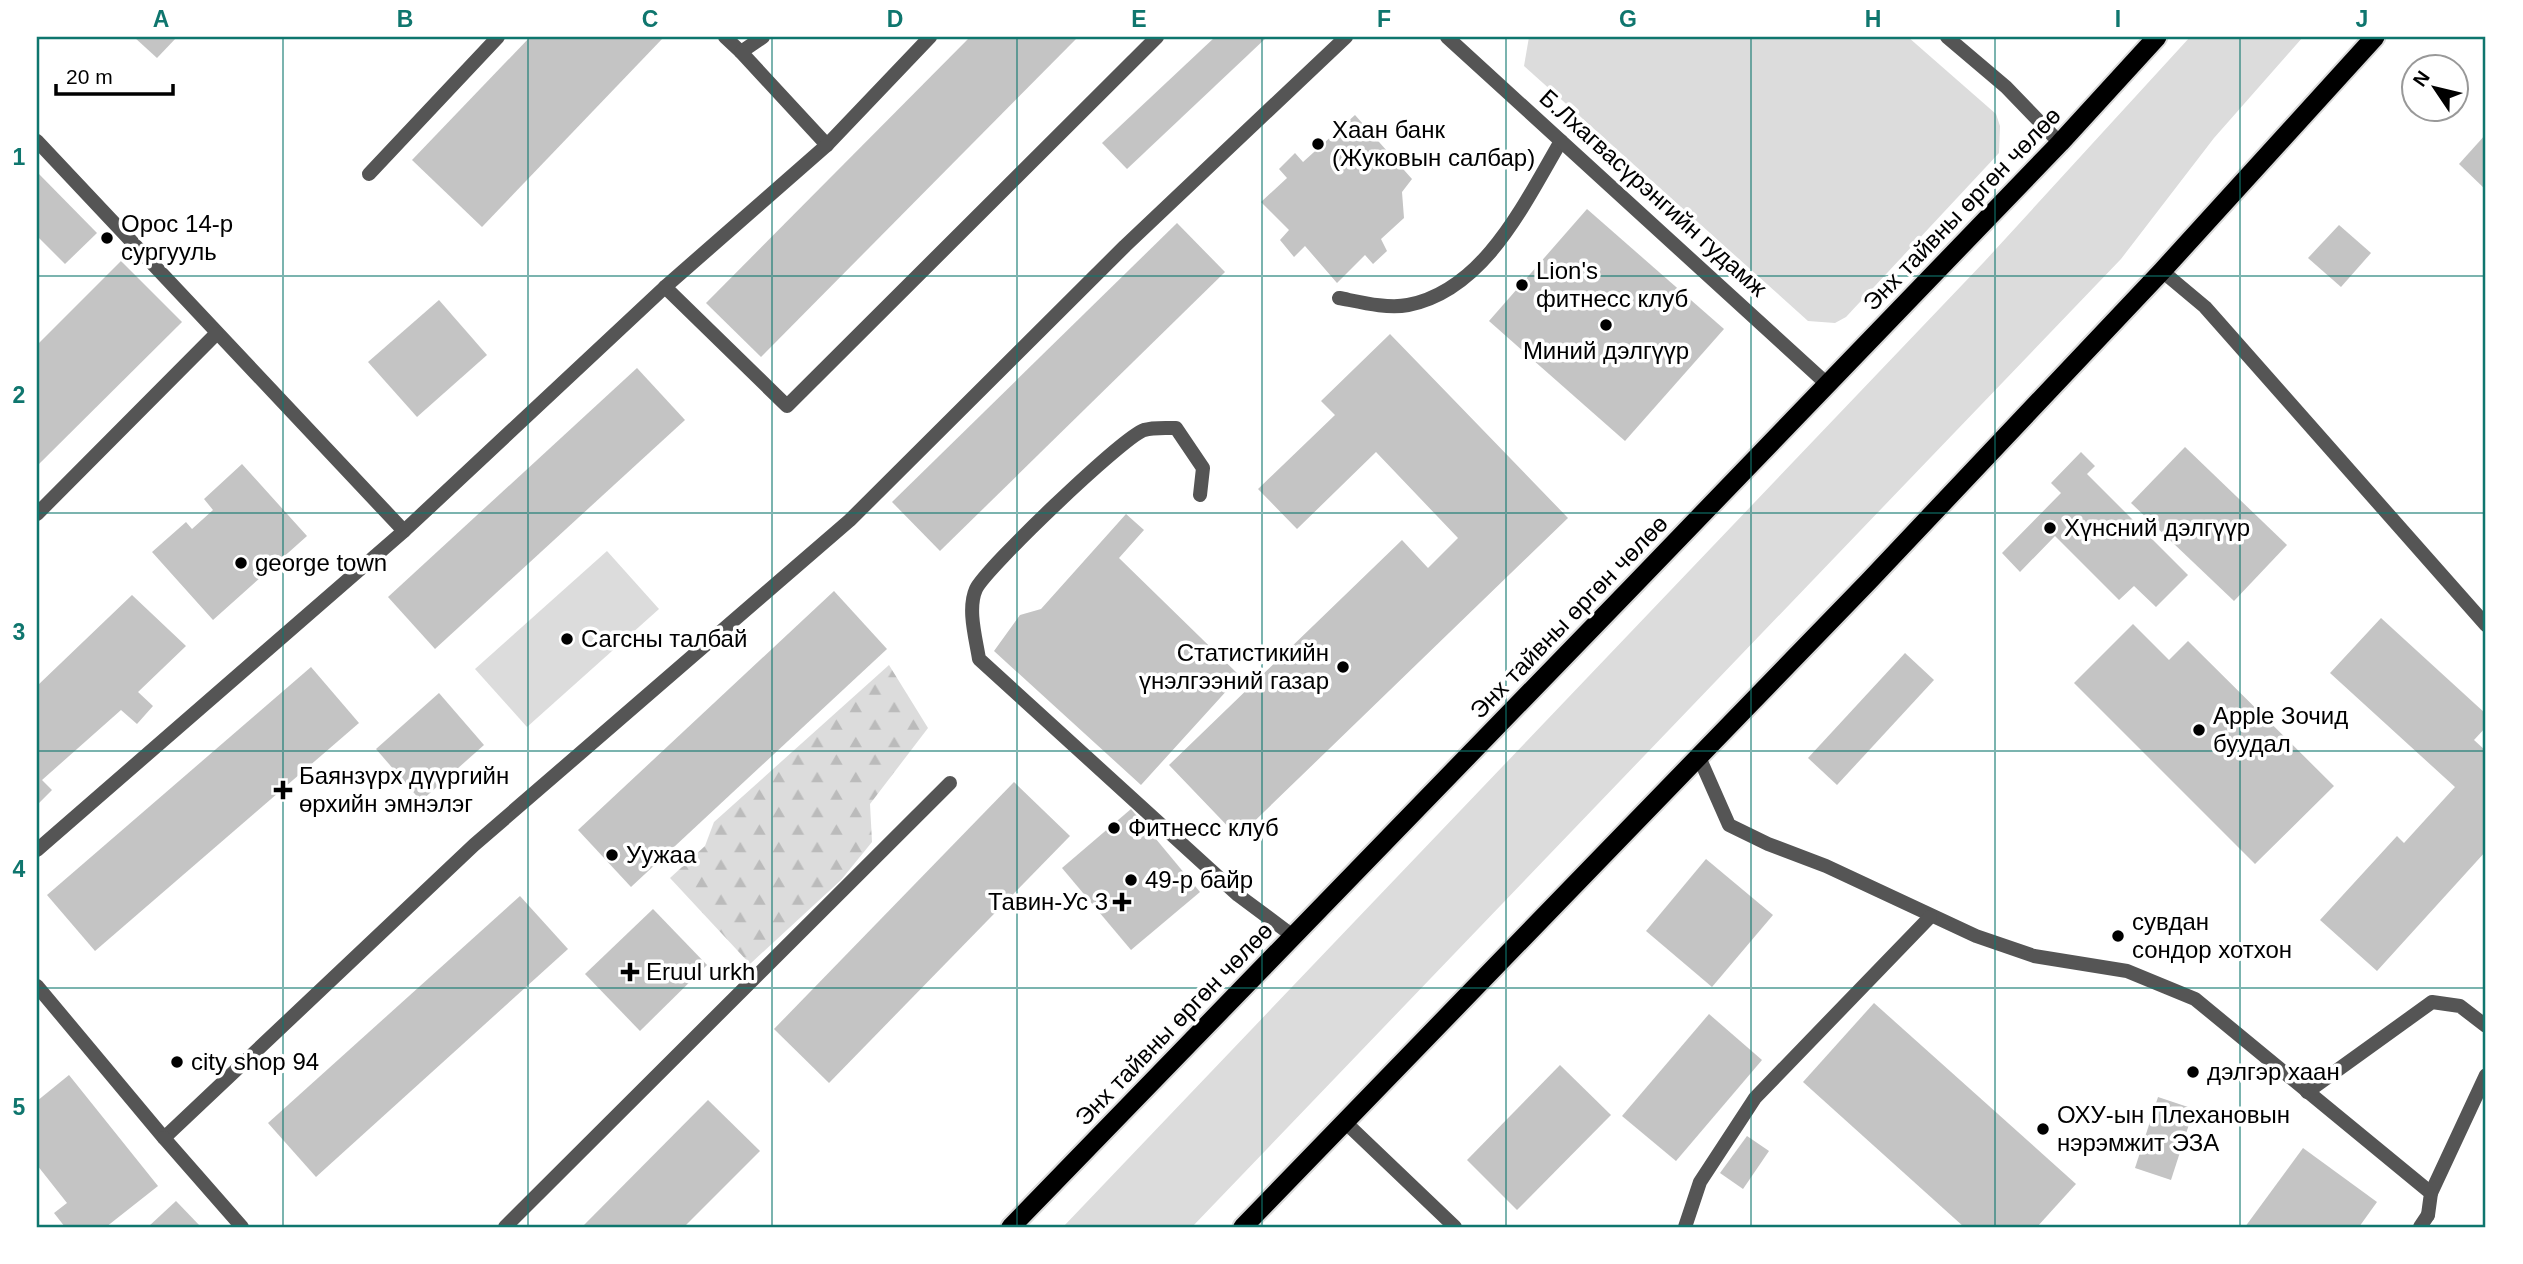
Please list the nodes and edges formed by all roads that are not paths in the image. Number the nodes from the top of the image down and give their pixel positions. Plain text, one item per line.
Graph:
1 (498, 37) edge
2 (725, 37) edge
3 (763, 37) edge
4 (930, 37) edge
5 (1157, 37) edge
6 (1346, 37) edge
7 (1447, 37) edge
8 (1947, 37) edge
9 (2157, 37) edge
10 (2375, 37) edge
11 (741, 52) junction
12 (37, 141) edge
13 (1561, 141) junction
14 (2060, 143) junction
15 (827, 145) junction
16 (369, 174) dead end
17 (2162, 271) junction
18 (665, 287) junction
19 (1339, 298) dead end
20 (216, 334) junction
21 (1827, 384) junction
22 (1199, 495) dead end
23 (37, 514) edge
24 (404, 531) junction
25 (2486, 625) edge
26 (1699, 757) junction
27 (950, 783) dead end
28 (37, 850) edge
29 (1930, 917) junction
30 (1293, 936) junction
31 (37, 986) edge
32 (2486, 1026) edge
33 (2486, 1074) edge
34 (2307, 1092) junction
35 (1346, 1123) junction
36 (164, 1138) junction
37 (2431, 1192) junction
38 (2424, 1221) edge
39 (242, 1227) edge
40 (505, 1227) edge
41 (1011, 1227) edge
42 (1243, 1227) edge
43 (1455, 1227) edge
44 (1685, 1227) edge

1 - 16 street
2 - 11 street
3 - 11 street
4 - 15 street
5 - 18 street
6 - 36 street
7 - 13 street, Б.Лхагвасүрэнгийн гудамж
8 - 14 street
9 - 14 highway, Энх тайвны өргөн чөлөө
10 - 17 highway
11 - 15 street
12 - 20 street
13 - 19 street
13 - 21 street, Б.Лхагвасүрэнгийн гудамж
14 - 21 highway, Энх тайвны өргөн чөлөө
15 - 18 street
17 - 25 street
17 - 26 highway
18 - 24 street
20 - 23 street
20 - 24 street
21 - 30 highway, Энх тайвны өргөн чөлөө
22 - 30 street
24 - 28 street
26 - 29 street
26 - 35 highway
27 - 40 street
29 - 34 street
29 - 44 street
30 - 41 highway, Энх тайвны өргөн чөлөө
31 - 36 street
32 - 34 street
33 - 37 street
34 - 37 street
35 - 42 highway
35 - 43 street
36 - 39 street
37 - 38 street

